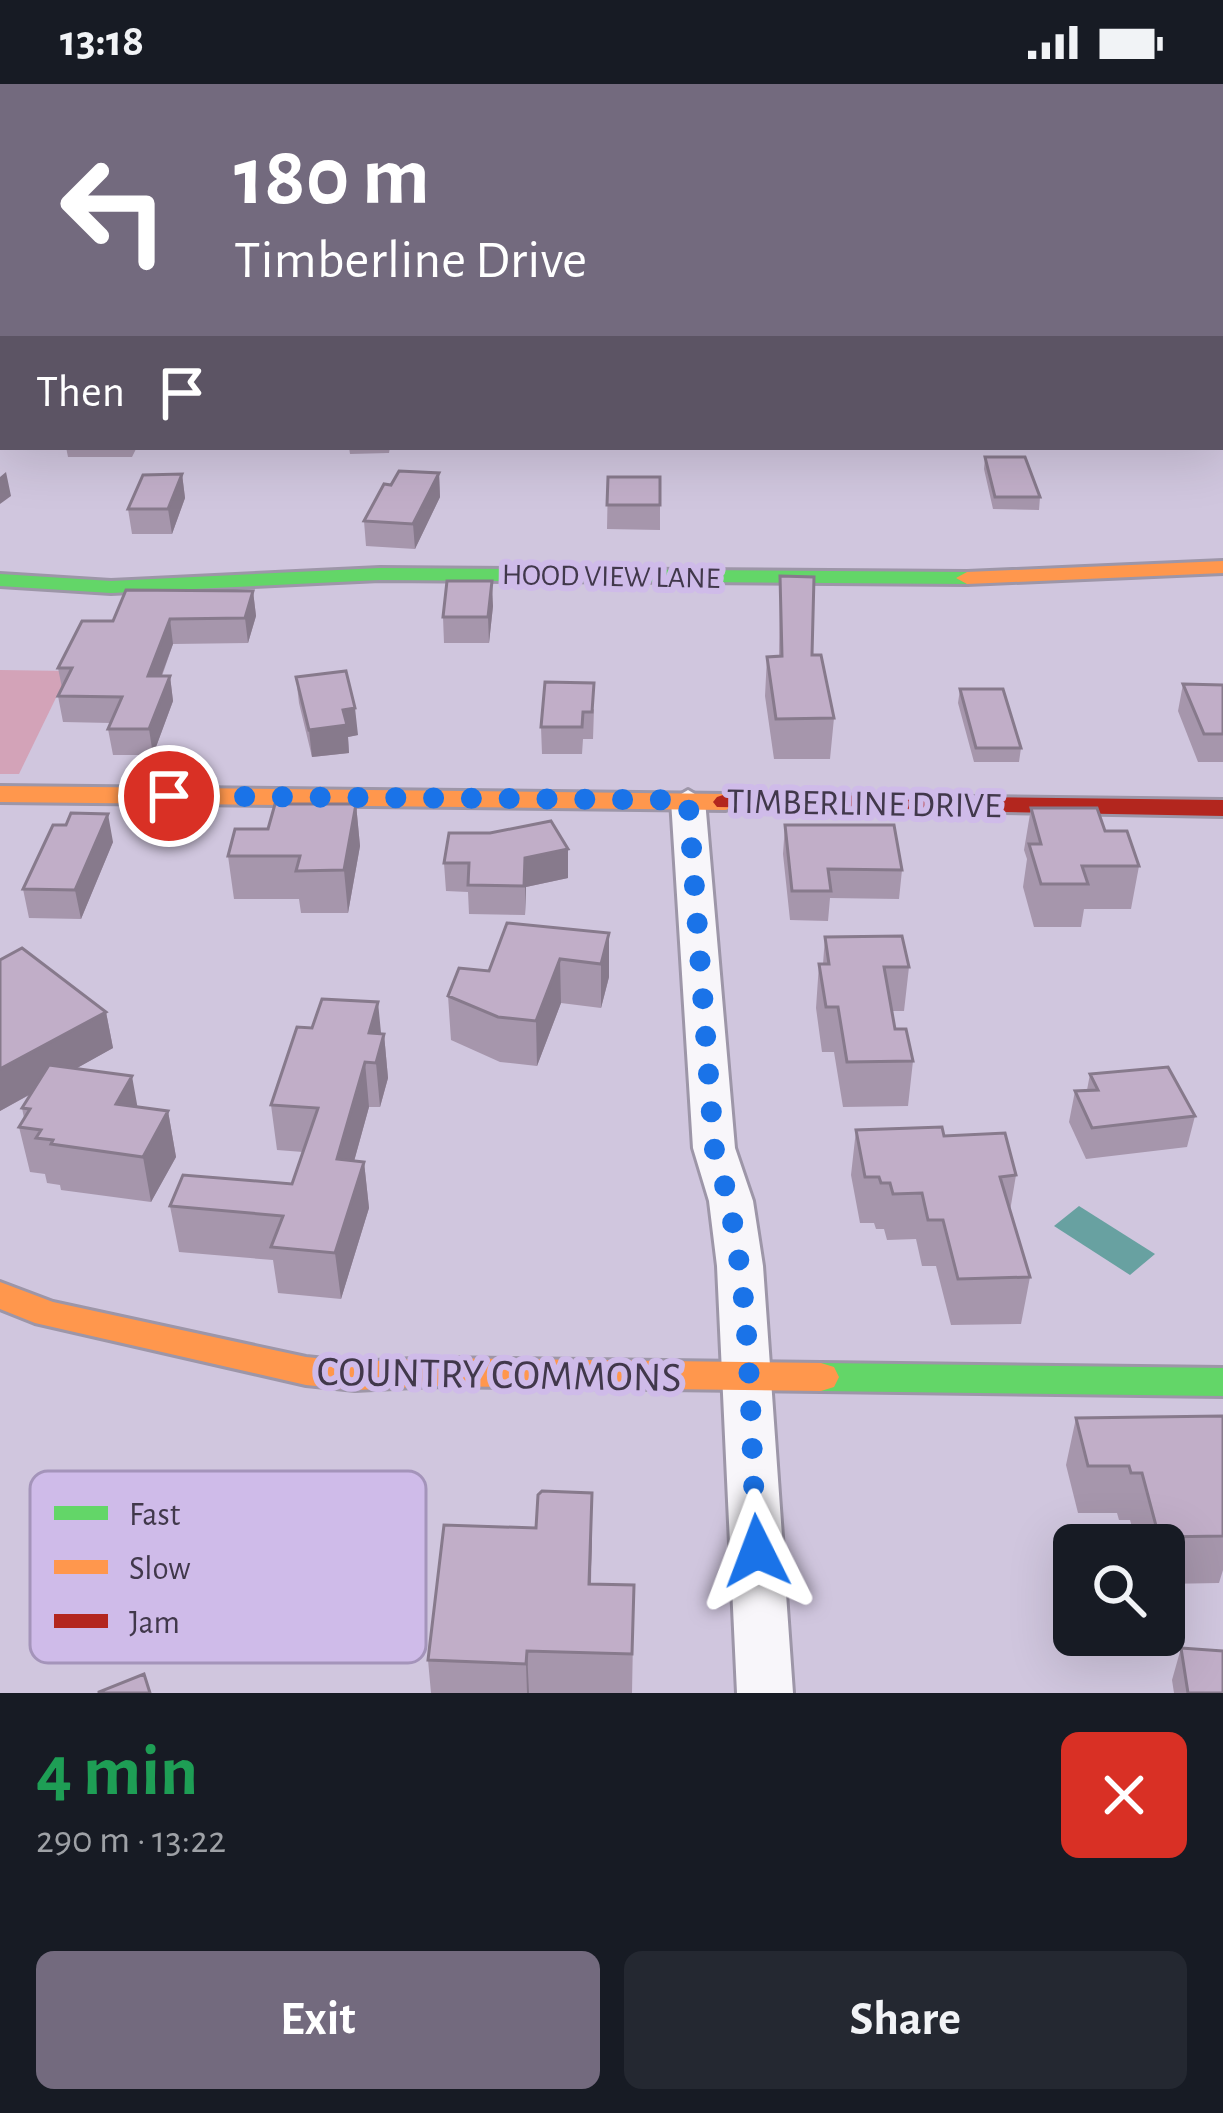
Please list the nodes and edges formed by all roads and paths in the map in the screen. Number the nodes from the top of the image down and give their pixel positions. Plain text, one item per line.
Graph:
1 (1223, 567) edge
2 (0, 580) edge
3 (0, 794) edge
4 (688, 800) junction
5 (1223, 808) edge
6 (0, 1295) edge
7 (746, 1377) junction
8 (1223, 1382) edge
9 (765, 1693) edge

1 - 2 street, HOOD VIEW LANE
3 - 4 street, TIMBERLINE DRIVE
4 - 5 street, TIMBERLINE DRIVE
4 - 7 street
6 - 7 street, COUNTRY COMMONS
7 - 8 street, COUNTRY COMMONS
7 - 9 street

